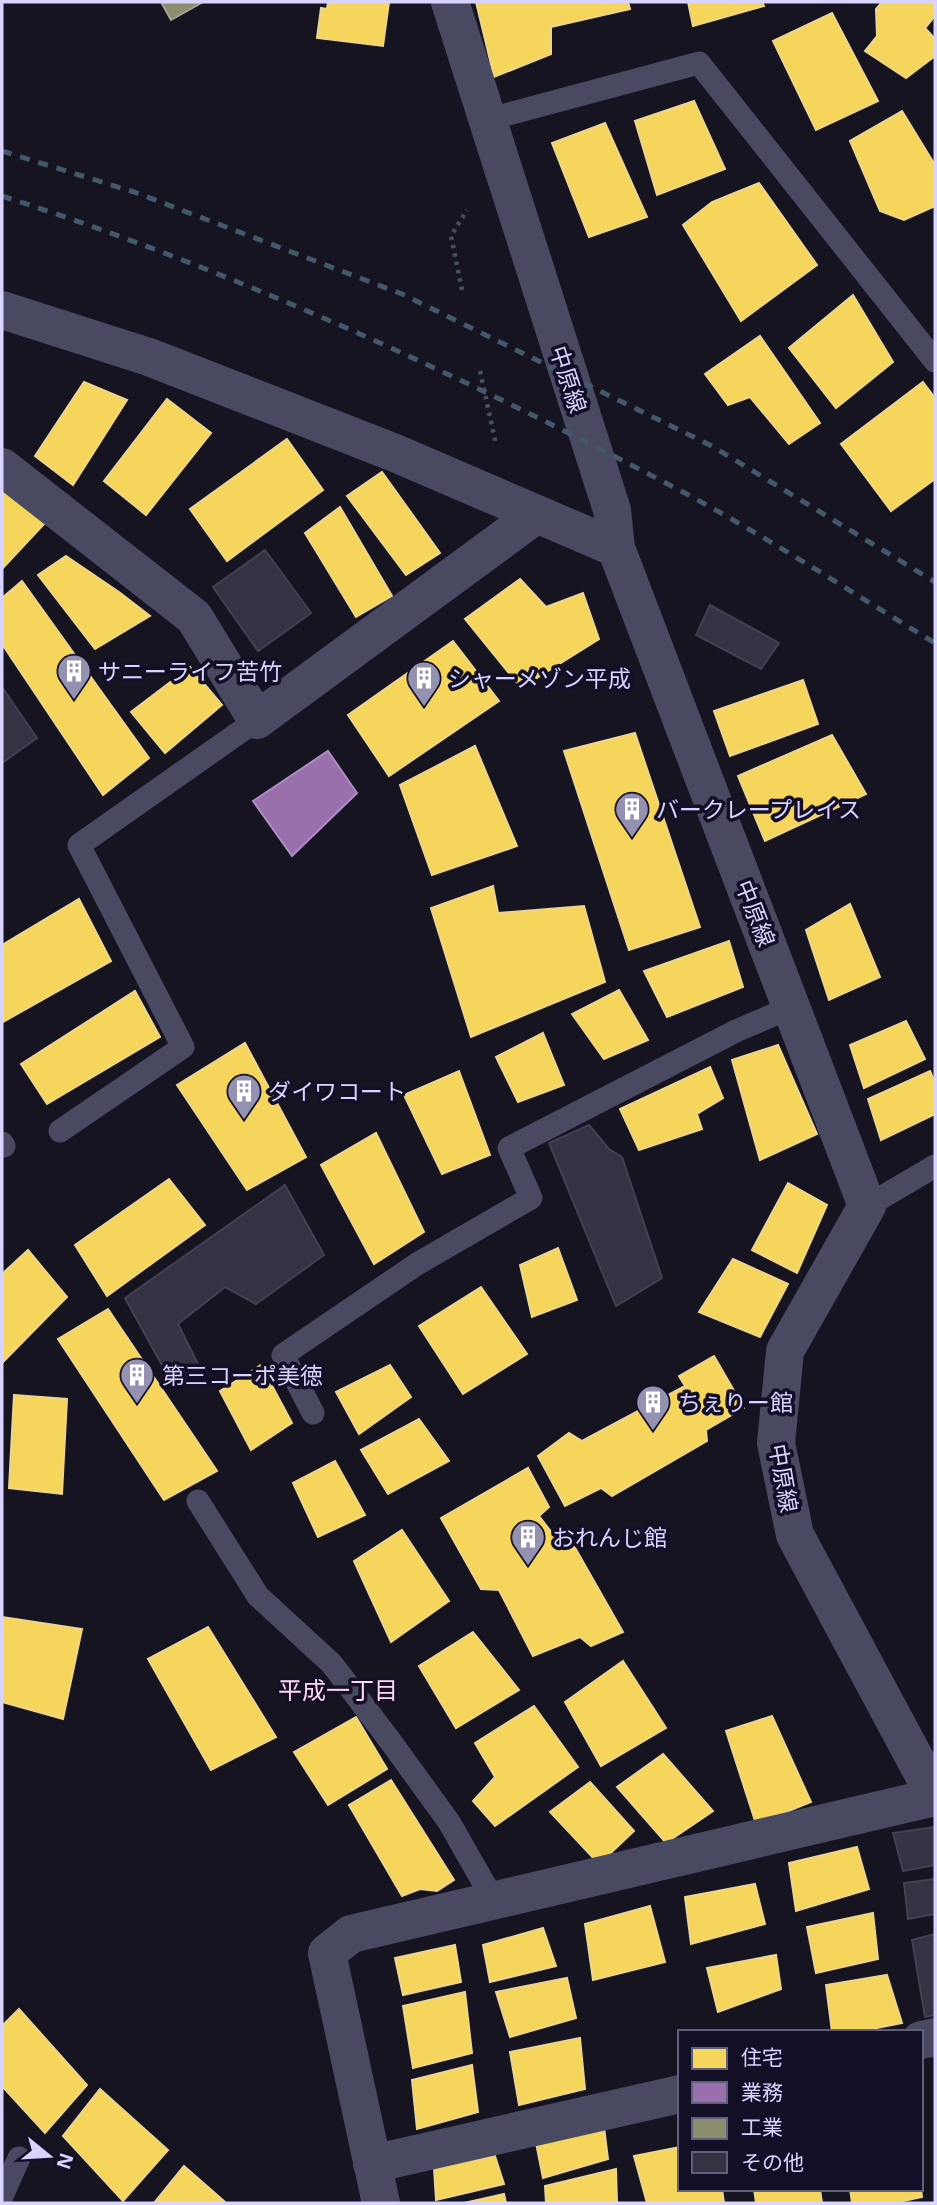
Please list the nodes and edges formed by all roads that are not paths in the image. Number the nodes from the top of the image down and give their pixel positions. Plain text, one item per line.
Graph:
1 (450, 2) edge
2 (486, 120) junction
3 (2, 310) edge
4 (935, 361) edge
5 (2, 467) edge
6 (526, 510) junction
7 (616, 548) junction
8 (257, 720) junction
9 (792, 1007) junction
10 (60, 1131) dead end
11 (935, 1166) edge
12 (867, 1206) junction
13 (313, 1413) dead end
14 (198, 1501) dead end
15 (935, 1796) edge
16 (494, 1901) junction
17 (678, 2094) edge
18 (19, 2158) dead end
19 (372, 2164) junction
20 (2, 2196) edge
21 (380, 2203) edge

1 - 2 street, 中原線
2 - 4 lane
2 - 7 street, 中原線
3 - 6 street
5 - 8 street
6 - 7 street
6 - 8 street
7 - 9 street, 中原線
8 - 10 lane
9 - 12 street, 中原線
9 - 13 lane
11 - 12 lane
12 - 15 street, 中原線
14 - 16 lane
15 - 16 street
16 - 19 street
17 - 19 street
18 - 20 lane
19 - 21 street

